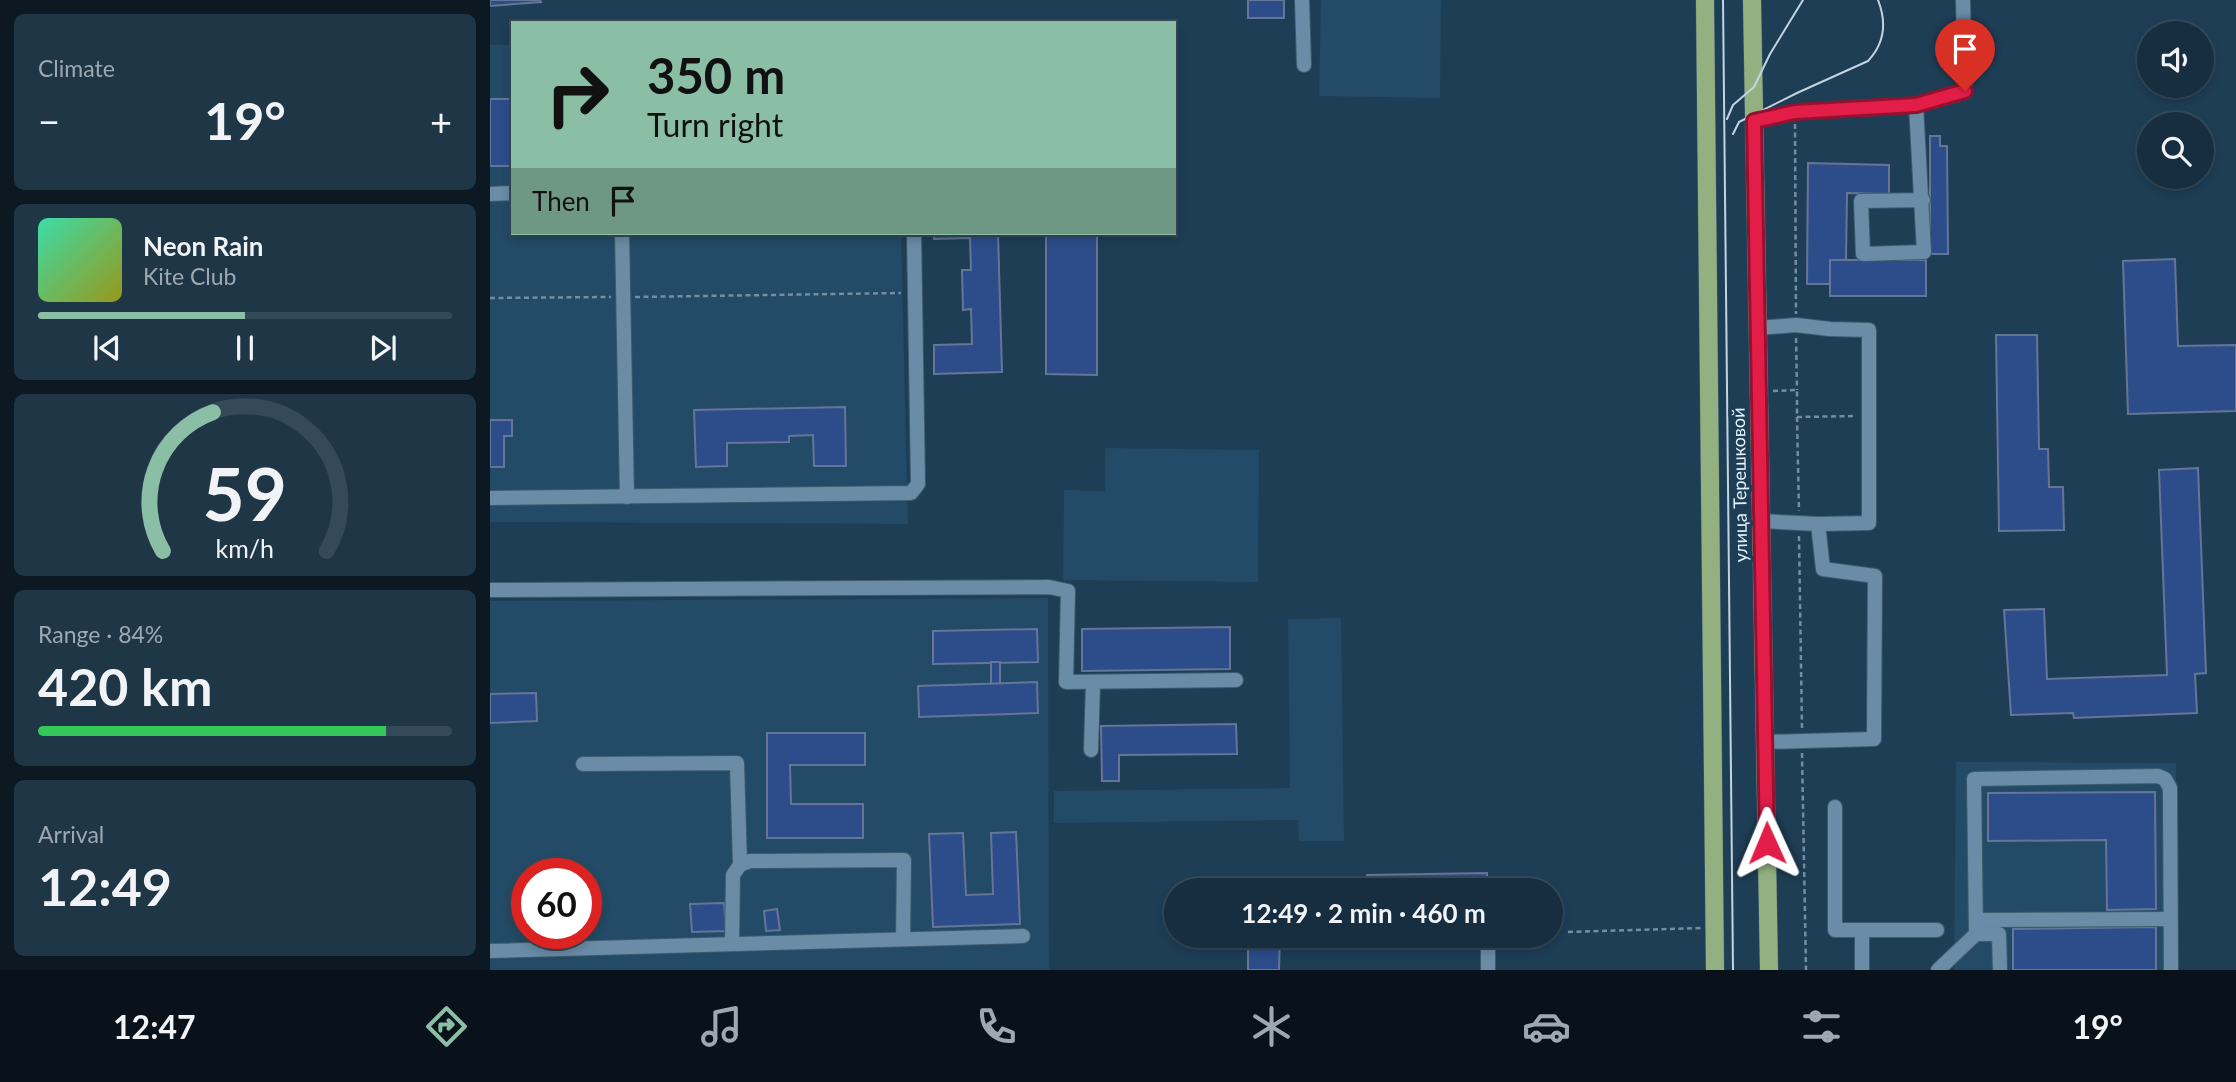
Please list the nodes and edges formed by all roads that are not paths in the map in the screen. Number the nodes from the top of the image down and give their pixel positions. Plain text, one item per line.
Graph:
1 (1302, 0) edge
2 (1705, 0) edge
3 (1752, 0) edge
4 (1963, 0) edge
5 (1304, 65) dead end
6 (1916, 105) junction
7 (1754, 121) junction
8 (511, 193) edge
9 (490, 194) edge
10 (1923, 200) junction
11 (622, 235) edge
12 (914, 235) edge
13 (1758, 328) junction
14 (627, 497) junction
15 (490, 498) edge
16 (1761, 521) junction
17 (1818, 524) junction
18 (490, 590) edge
19 (1236, 680) dead end
20 (1093, 682) junction
21 (1765, 742) junction
22 (1091, 750) dead end
23 (583, 764) dead end
24 (1835, 807) dead end
25 (740, 865) junction
26 (2170, 919) junction
27 (1976, 927) junction
28 (1862, 930) junction
29 (1937, 930) dead end
30 (1023, 936) dead end
31 (903, 939) junction
32 (732, 943) junction
33 (1488, 948) edge
34 (490, 951) edge
35 (1488, 970) edge
36 (1715, 970) edge
37 (1769, 970) edge
38 (1862, 970) edge
39 (1938, 970) edge
40 (2000, 970) edge
41 (2171, 970) edge

1 - 5 lane
2 - 36 main road, улица Терешковой
3 - 7 main road, улица Терешковой
4 - 6 lane
6 - 7 lane
6 - 10 lane
7 - 13 main road, улица Терешковой
8 - 9 lane
10 - 10 lane
11 - 14 lane
12 - 14 lane
13 - 16 main road, улица Терешковой
13 - 17 lane
14 - 15 lane
16 - 17 lane
16 - 21 main road, улица Терешковой
17 - 21 lane
18 - 20 lane
19 - 20 lane
20 - 22 lane
21 - 37 main road, улица Терешковой
23 - 25 lane
24 - 28 lane
25 - 31 lane
25 - 32 lane
26 - 27 lane
26 - 27 lane
26 - 41 lane
27 - 39 lane
27 - 40 lane
28 - 29 lane
28 - 38 lane
30 - 31 lane
31 - 32 lane
32 - 34 lane
33 - 35 lane

